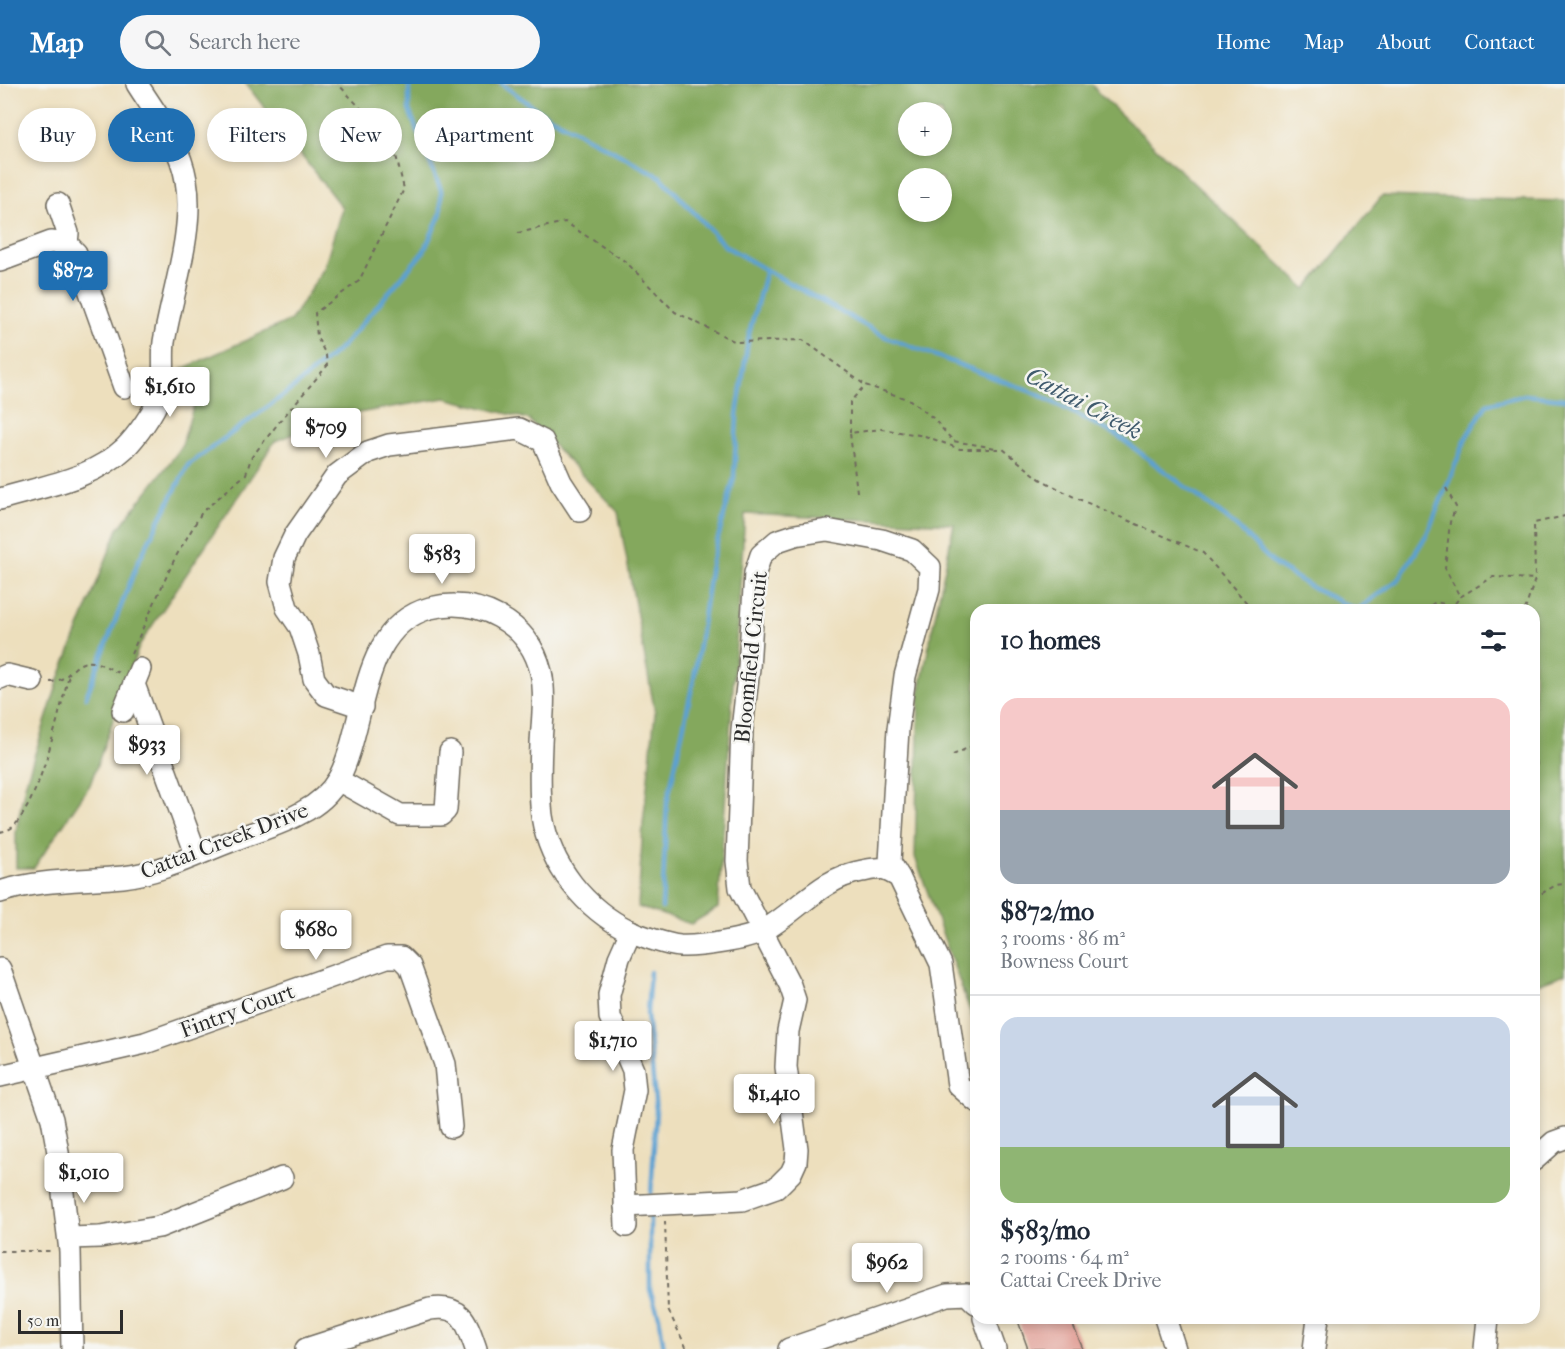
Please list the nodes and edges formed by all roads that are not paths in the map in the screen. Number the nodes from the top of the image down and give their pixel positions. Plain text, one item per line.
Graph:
1 (124, 84) edge
2 (137, 84) edge
3 (58, 204) dead end
4 (187, 220) junction
5 (68, 244) junction
6 (0, 261) edge
7 (124, 387) dead end
8 (0, 499) edge
9 (580, 511) dead end
10 (0, 678) edge
11 (32, 681) road end
12 (362, 707) junction
13 (123, 711) dead end
14 (450, 752) dead end
15 (338, 780) junction
16 (196, 854) junction
17 (900, 877) junction
18 (0, 892) edge
19 (631, 931) junction
20 (762, 931) junction
21 (0, 969) edge
22 (36, 1069) junction
23 (0, 1076) edge
24 (970, 1096) edge
25 (451, 1127) dead end
26 (1565, 1138) edge
27 (1540, 1155) edge
28 (282, 1178) dead end
29 (70, 1244) junction
30 (970, 1297) edge
31 (986, 1324) edge
32 (1167, 1324) edge
33 (1317, 1324) edge
34 (1487, 1324) edge
35 (72, 1349) edge
36 (306, 1349) edge
37 (476, 1349) edge
38 (789, 1349) edge
39 (995, 1349) edge
40 (1175, 1349) edge
41 (1314, 1349) edge
42 (1485, 1349) edge

1 - 4 street
2 - 4 street
3 - 5 street
4 - 8 street
5 - 6 street
5 - 7 street
9 - 12 street
10 - 11 street
12 - 15 street, Cattai Creek Drive
12 - 19 street, Cattai Creek Drive
13 - 16 street
14 - 15 street
15 - 16 street, Cattai Creek Drive
16 - 18 street, Cattai Creek Drive
17 - 20 street, Cattai Creek Drive
17 - 20 street, Bloomfield Circuit
17 - 24 street
19 - 20 street, Cattai Creek Drive
19 - 20 street
21 - 22 street
22 - 23 street
22 - 25 street, Fintry Court
22 - 29 street
26 - 27 street
28 - 29 street
29 - 35 street
30 - 38 street
31 - 39 street
32 - 40 street
33 - 41 street
34 - 42 street
36 - 37 street

